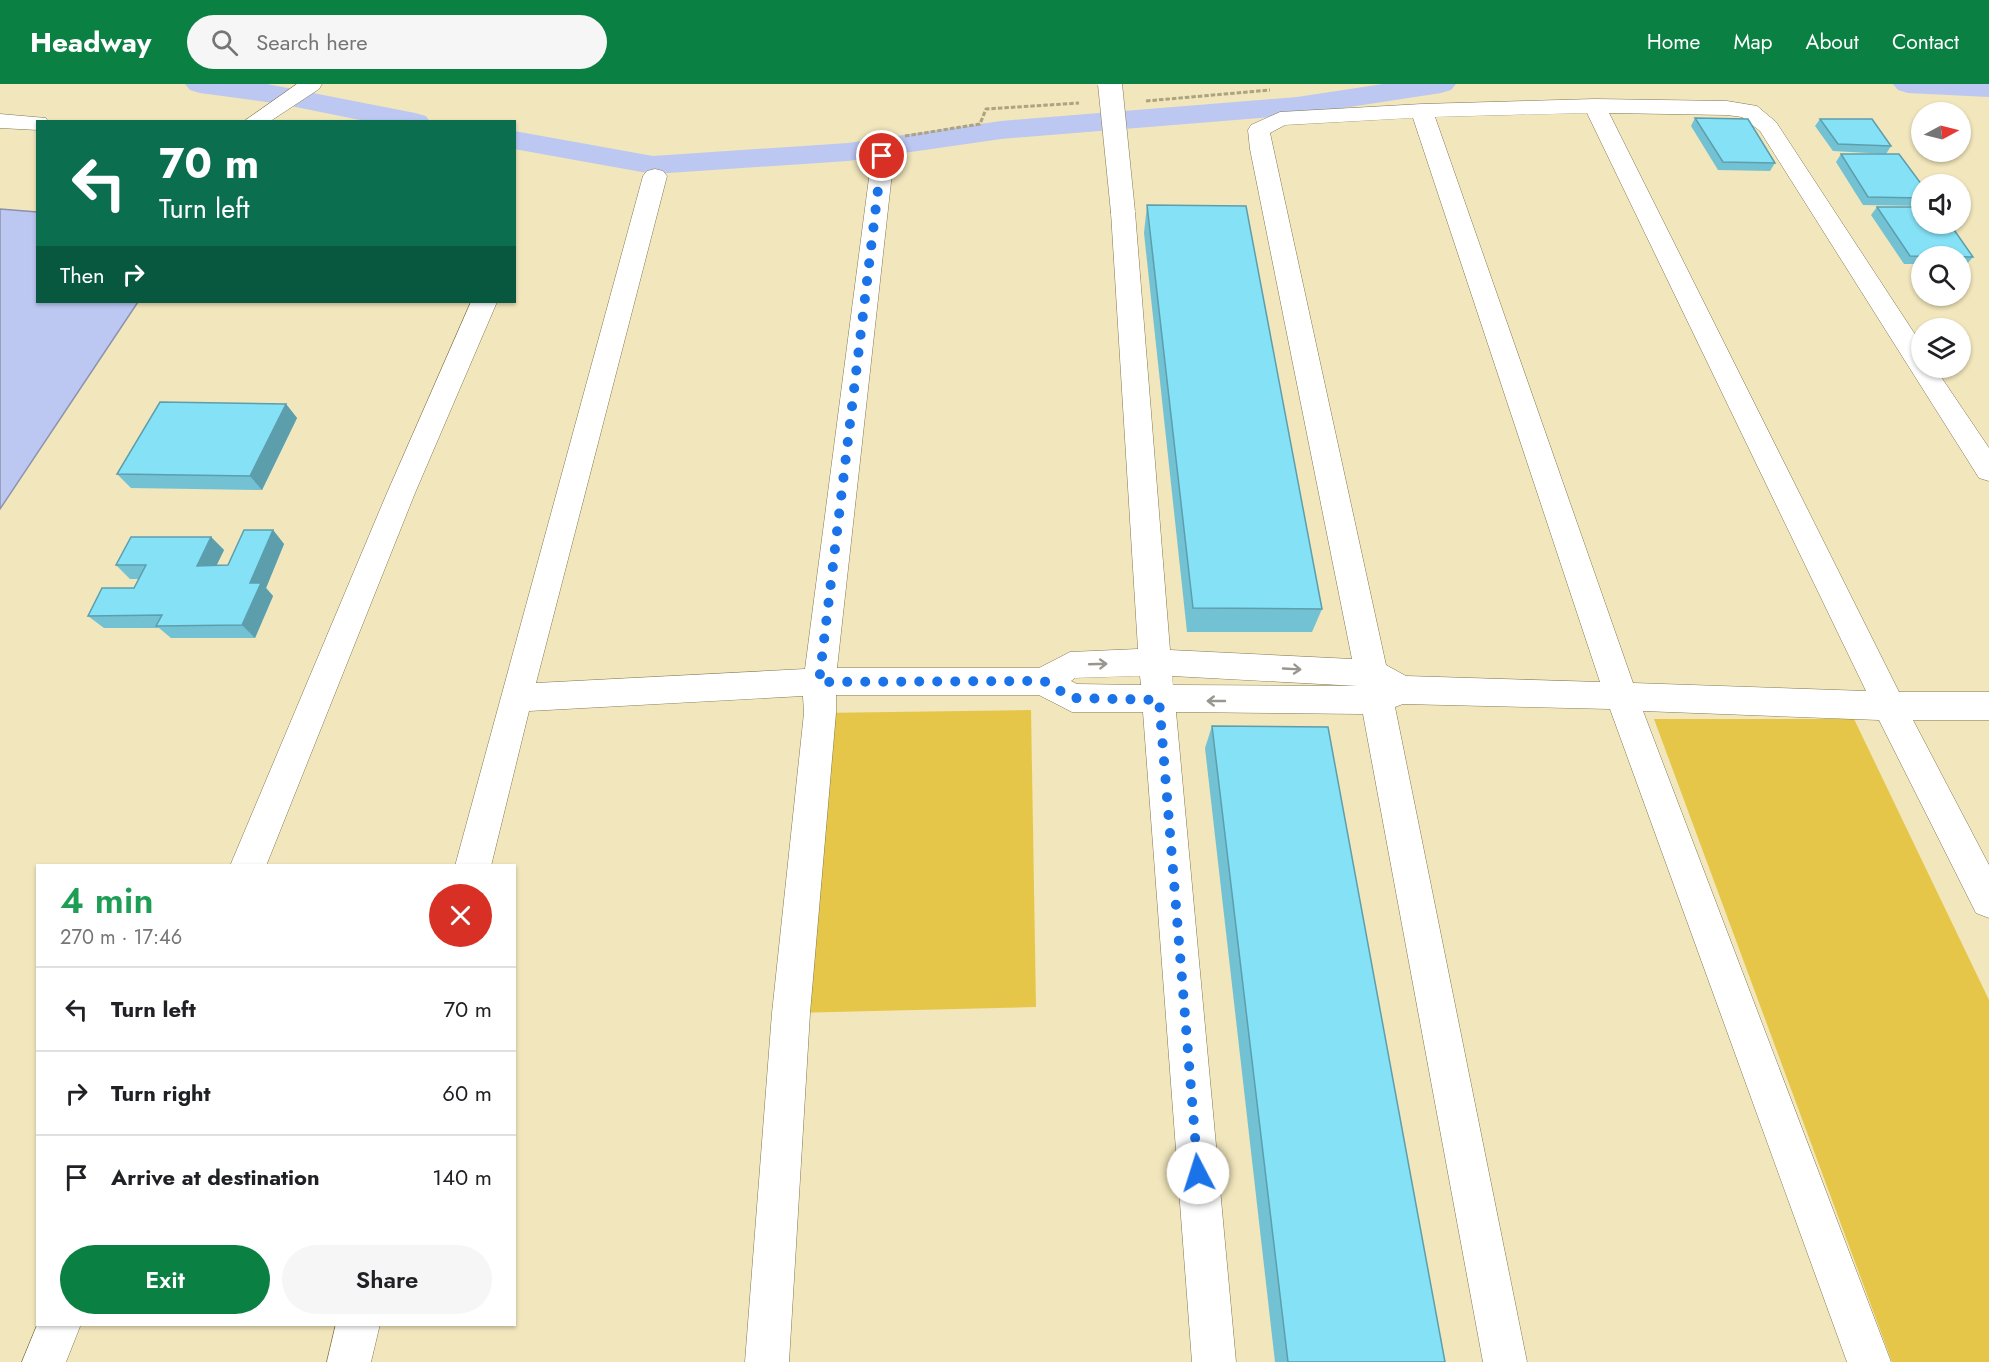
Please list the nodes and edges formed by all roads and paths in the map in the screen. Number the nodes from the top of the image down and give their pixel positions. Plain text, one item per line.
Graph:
1 (311, 84) edge
2 (1110, 84) edge
3 (1271, 89) dead end
4 (1137, 101) dead end
5 (1081, 103) dead end
6 (1595, 106) junction
7 (1422, 111) junction
8 (257, 120) edge
9 (0, 121) edge
10 (36, 123) edge
11 (890, 146) joint
12 (655, 176) dead end
13 (484, 303) edge
14 (1911, 350) edge
15 (1929, 378) edge
16 (1989, 471) edge
17 (1155, 662) junction
18 (1044, 681) junction
19 (819, 682) junction
20 (1383, 688) junction
21 (1621, 696) junction
22 (516, 698) junction
23 (1159, 700) junction
24 (1888, 706) junction
25 (1989, 706) edge
26 (249, 864) edge
27 (474, 864) edge
28 (1989, 901) edge
29 (58, 1326) edge
30 (358, 1326) edge
31 (44, 1362) edge
32 (349, 1362) edge
33 (767, 1362) edge
34 (1214, 1362) edge
35 (1504, 1362) edge
36 (1869, 1362) edge

1 - 8 street
2 - 17 street, bridge
3 - 4 path
5 - 11 path
6 - 7 street
6 - 14 street
6 - 24 street
7 - 20 street
7 - 21 street
9 - 10 street
11 - 19 street
12 - 22 street
13 - 26 street
15 - 16 street
18 -> 17 street
17 -> 20 street
17 - 23 street
18 - 19 street
18 - 23 street
19 - 22 street
19 - 33 street
20 - 21 street
20 -> 23 street
20 - 35 street
21 - 24 street
21 - 36 street
22 - 27 street
23 - 34 street
24 - 25 street
24 - 28 street
29 - 31 street
30 - 32 street

